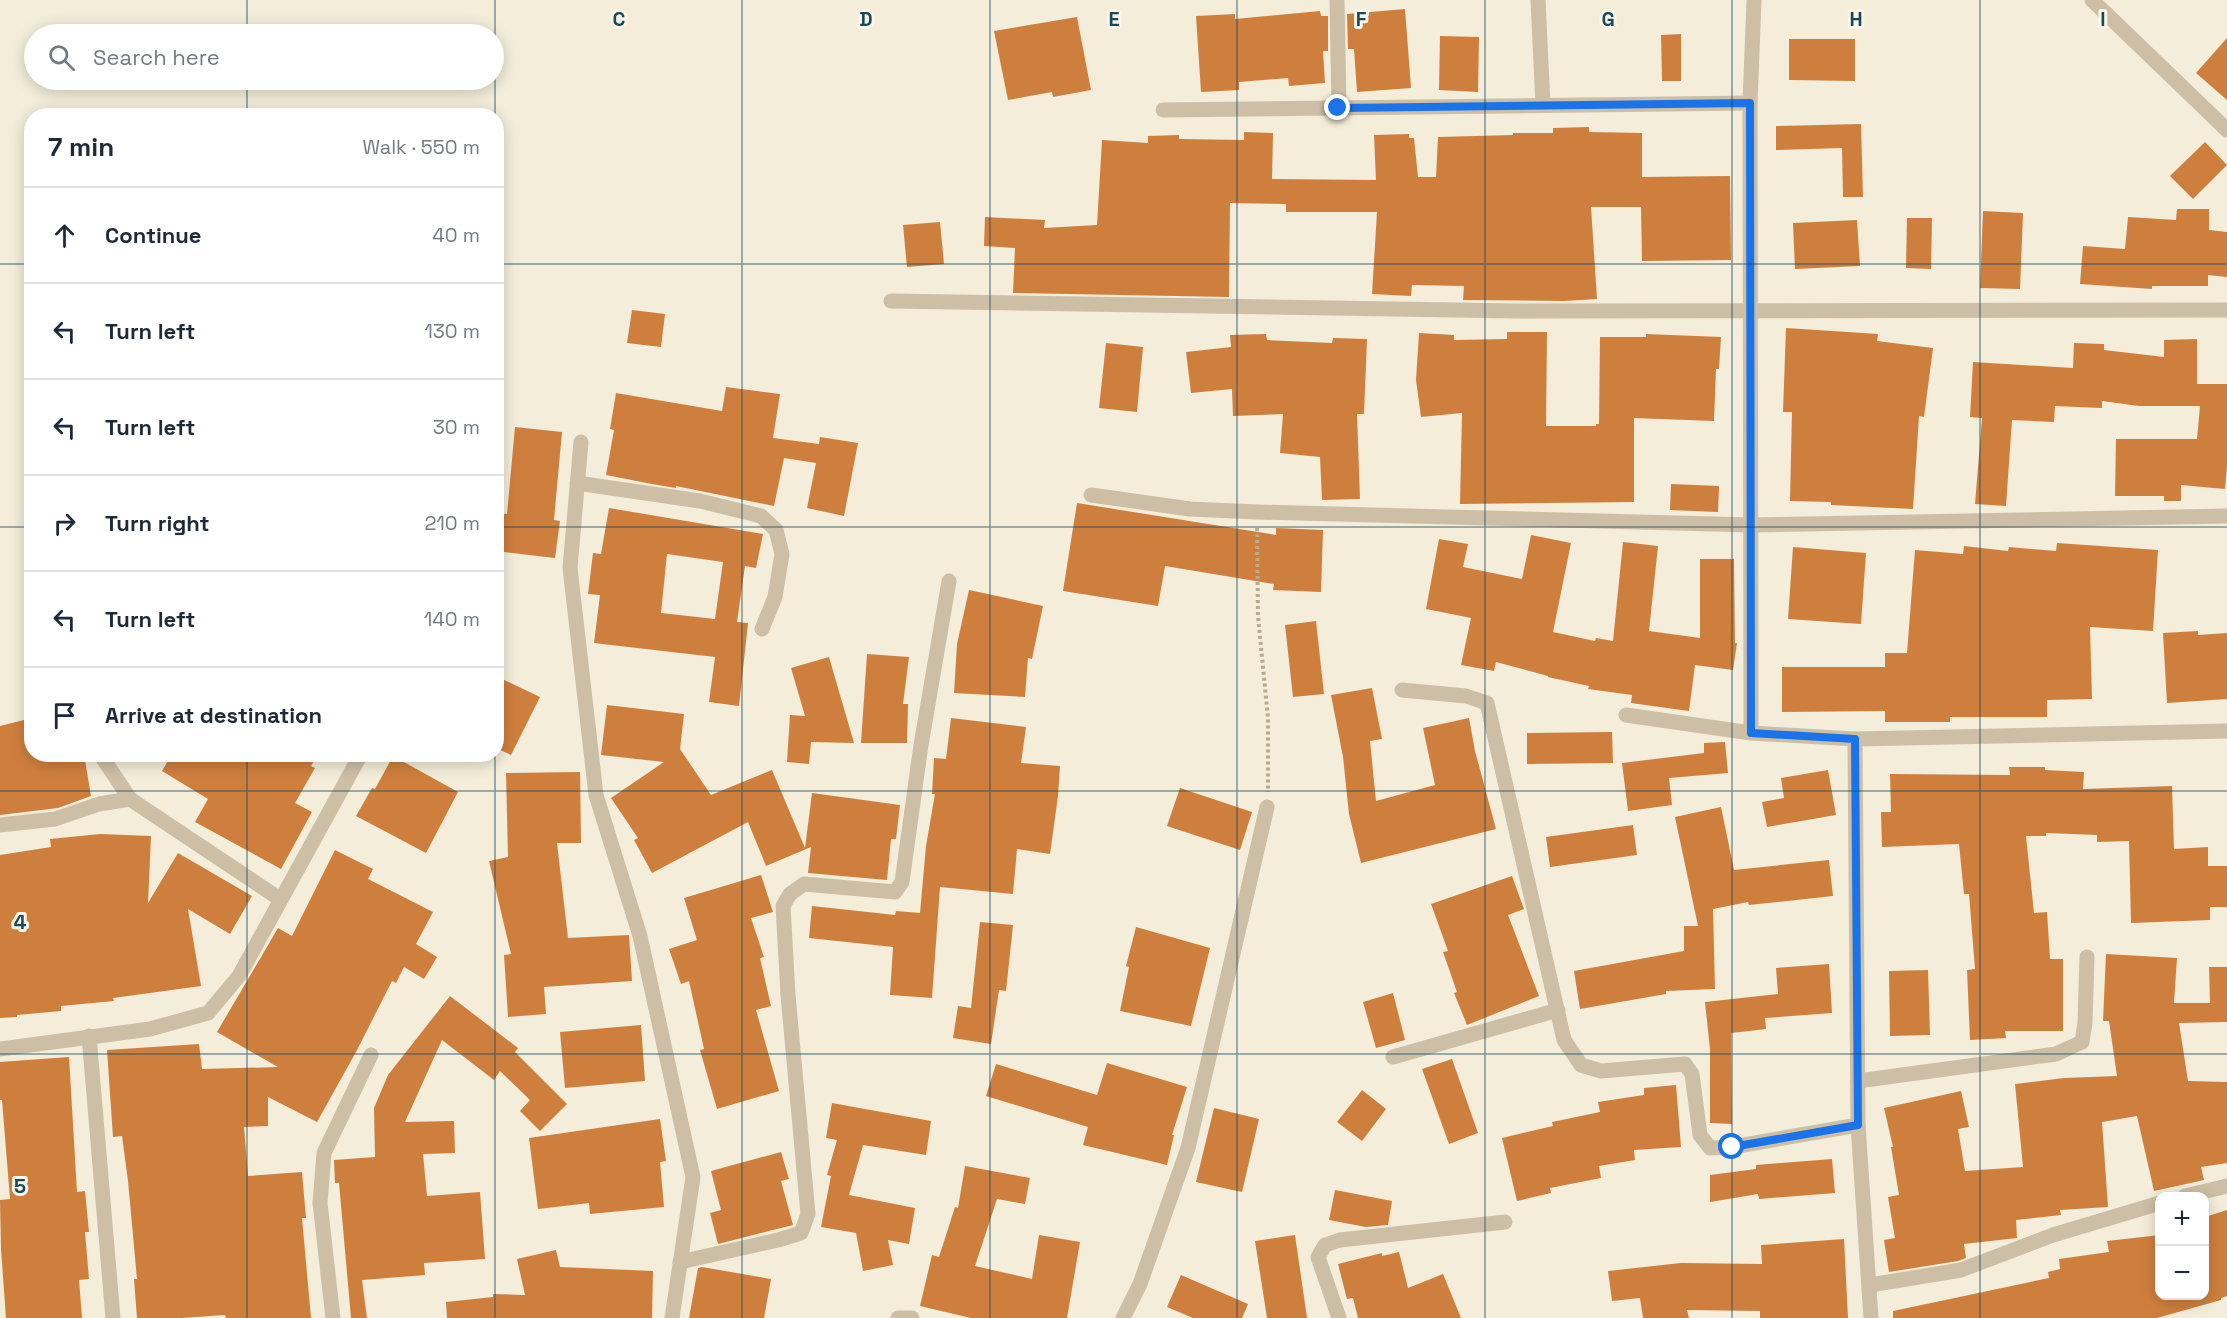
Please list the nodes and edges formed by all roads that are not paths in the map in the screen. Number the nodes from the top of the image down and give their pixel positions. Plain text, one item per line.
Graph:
1 (1337, 0) edge
2 (1538, 0) edge
3 (1754, 0) edge
4 (2092, 0) edge
5 (1750, 103) junction
6 (1543, 105) junction
7 (1338, 108) junction
8 (1163, 110) dead end
9 (2227, 130) edge
10 (891, 301) dead end
11 (1752, 310) junction
12 (2227, 310) edge
13 (580, 442) dead end
14 (577, 483) junction
15 (1091, 495) dead end
16 (2227, 516) edge
17 (1752, 525) junction
18 (949, 581) dead end
19 (762, 630) dead end
20 (1402, 690) dead end
21 (1626, 715) dead end
22 (2227, 731) edge
23 (1751, 733) junction
24 (1855, 739) junction
25 (105, 762) edge
26 (357, 762) edge
27 (130, 799) junction
28 (1267, 807) road end
29 (0, 825) edge
30 (280, 899) junction
31 (2087, 957) dead end
32 (1558, 1010) junction
33 (89, 1036) junction
34 (0, 1049) edge
35 (371, 1055) dead end
36 (1393, 1057) dead end
37 (1858, 1081) junction
38 (1858, 1125) junction
39 (2227, 1186) edge
40 (2204, 1192) edge
41 (2155, 1204) edge
42 (1505, 1222) dead end
43 (680, 1262) junction
44 (1870, 1285) junction
45 (113, 1318) edge
46 (333, 1318) edge
47 (672, 1318) edge
48 (898, 1318) edge
49 (912, 1318) edge
50 (1123, 1318) edge
51 (1339, 1318) edge
52 (1871, 1318) edge

1 - 7 street
2 - 6 street
3 - 5 street
4 - 9 street
5 - 6 street
5 - 11 street
6 - 7 street
7 - 8 street
10 - 11 street
11 - 12 street
11 - 17 street
13 - 14 street
14 - 19 street
14 - 43 street
15 - 17 street
16 - 17 street
17 - 23 street
18 - 43 street
20 - 32 street
21 - 23 street
22 - 24 street
23 - 24 street
24 - 37 street
25 - 27 street
26 - 30 street
27 - 29 street
27 - 30 street
28 - 50 street
30 - 33 street
31 - 37 street
32 - 36 street
32 - 38 street
33 - 34 street
33 - 45 street
35 - 46 street
37 - 38 street
38 - 44 street
39 - 40 street
41 - 44 street
42 - 51 street
43 - 47 street
44 - 52 street
48 - 49 street

